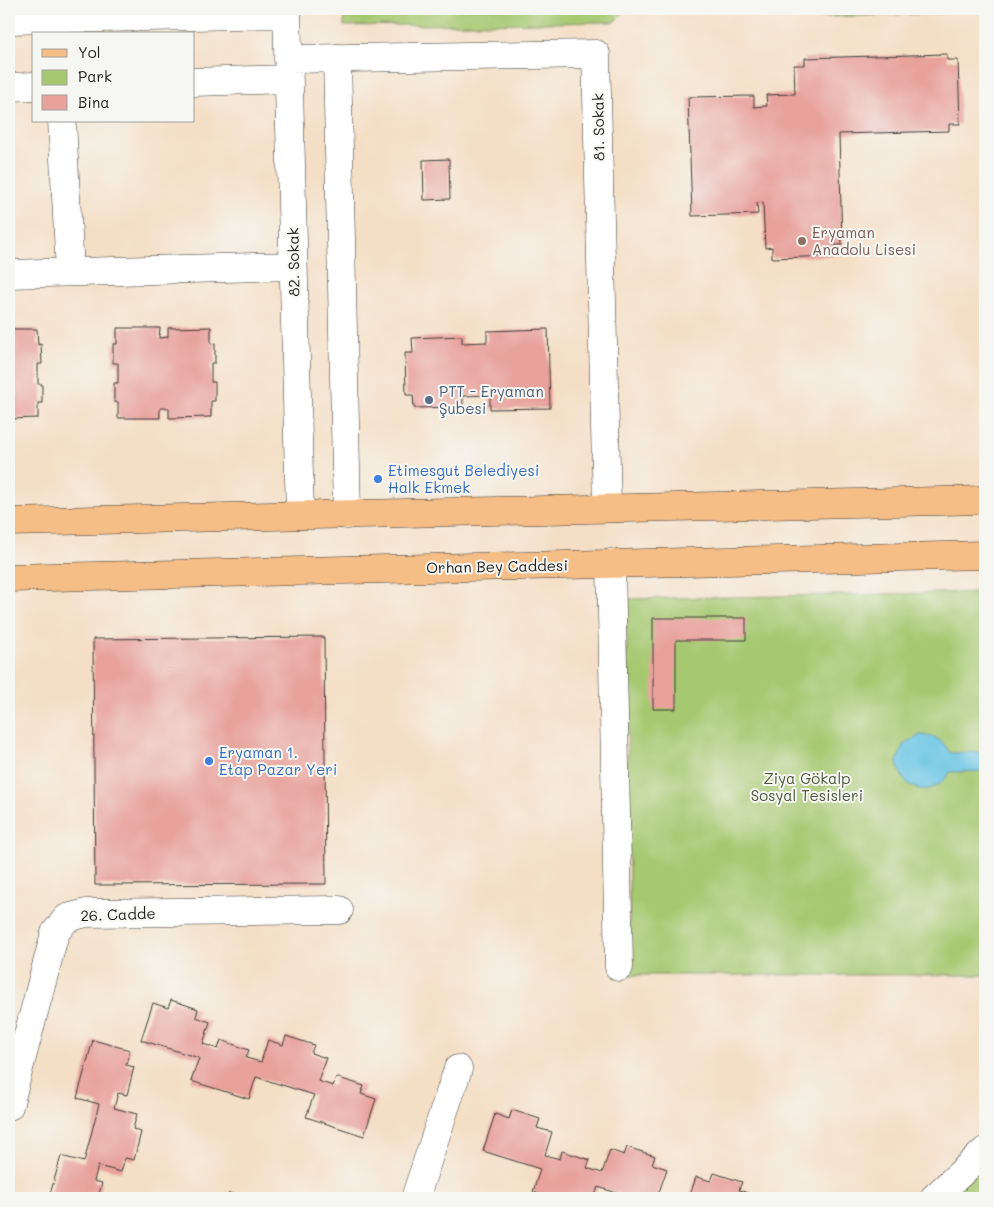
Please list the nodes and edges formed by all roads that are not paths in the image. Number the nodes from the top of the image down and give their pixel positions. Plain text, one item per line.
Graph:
1 (287, 11) edge
2 (9, 20) edge
3 (337, 58) junction
4 (288, 69) junction
5 (195, 82) edge
6 (32, 86) edge
7 (9, 87) edge
8 (62, 122) edge
9 (293, 266) junction
10 (70, 272) junction
11 (9, 274) edge
12 (985, 500) edge
13 (607, 508) junction
14 (300, 515) junction
15 (347, 515) junction
16 (9, 522) edge
17 (985, 555) edge
18 (611, 563) junction
19 (9, 578) edge
20 (338, 910) dead end
21 (618, 967) dead end
22 (458, 1069) dead end
23 (9, 1106) edge
24 (985, 1151) edge
25 (415, 1198) edge
26 (934, 1198) edge

1 - 2 street
1 - 4 street, 82. Sokak
3 - 4 street, 81. Sokak
3 - 13 street, 81. Sokak
3 - 15 street
4 - 5 street, 81. Sokak
4 - 9 street, 82. Sokak
6 - 7 street
8 - 10 street
9 - 10 street
9 - 14 street, 82. Sokak
10 - 11 street
12 - 13 main road
13 - 15 main road
14 - 15 main road
14 - 16 main road
17 - 18 main road, Orhan Bey Caddesi
18 - 19 main road, Orhan Bey Caddesi
18 - 21 street
20 - 23 street, 26. Cadde
22 - 25 street
24 - 26 street

